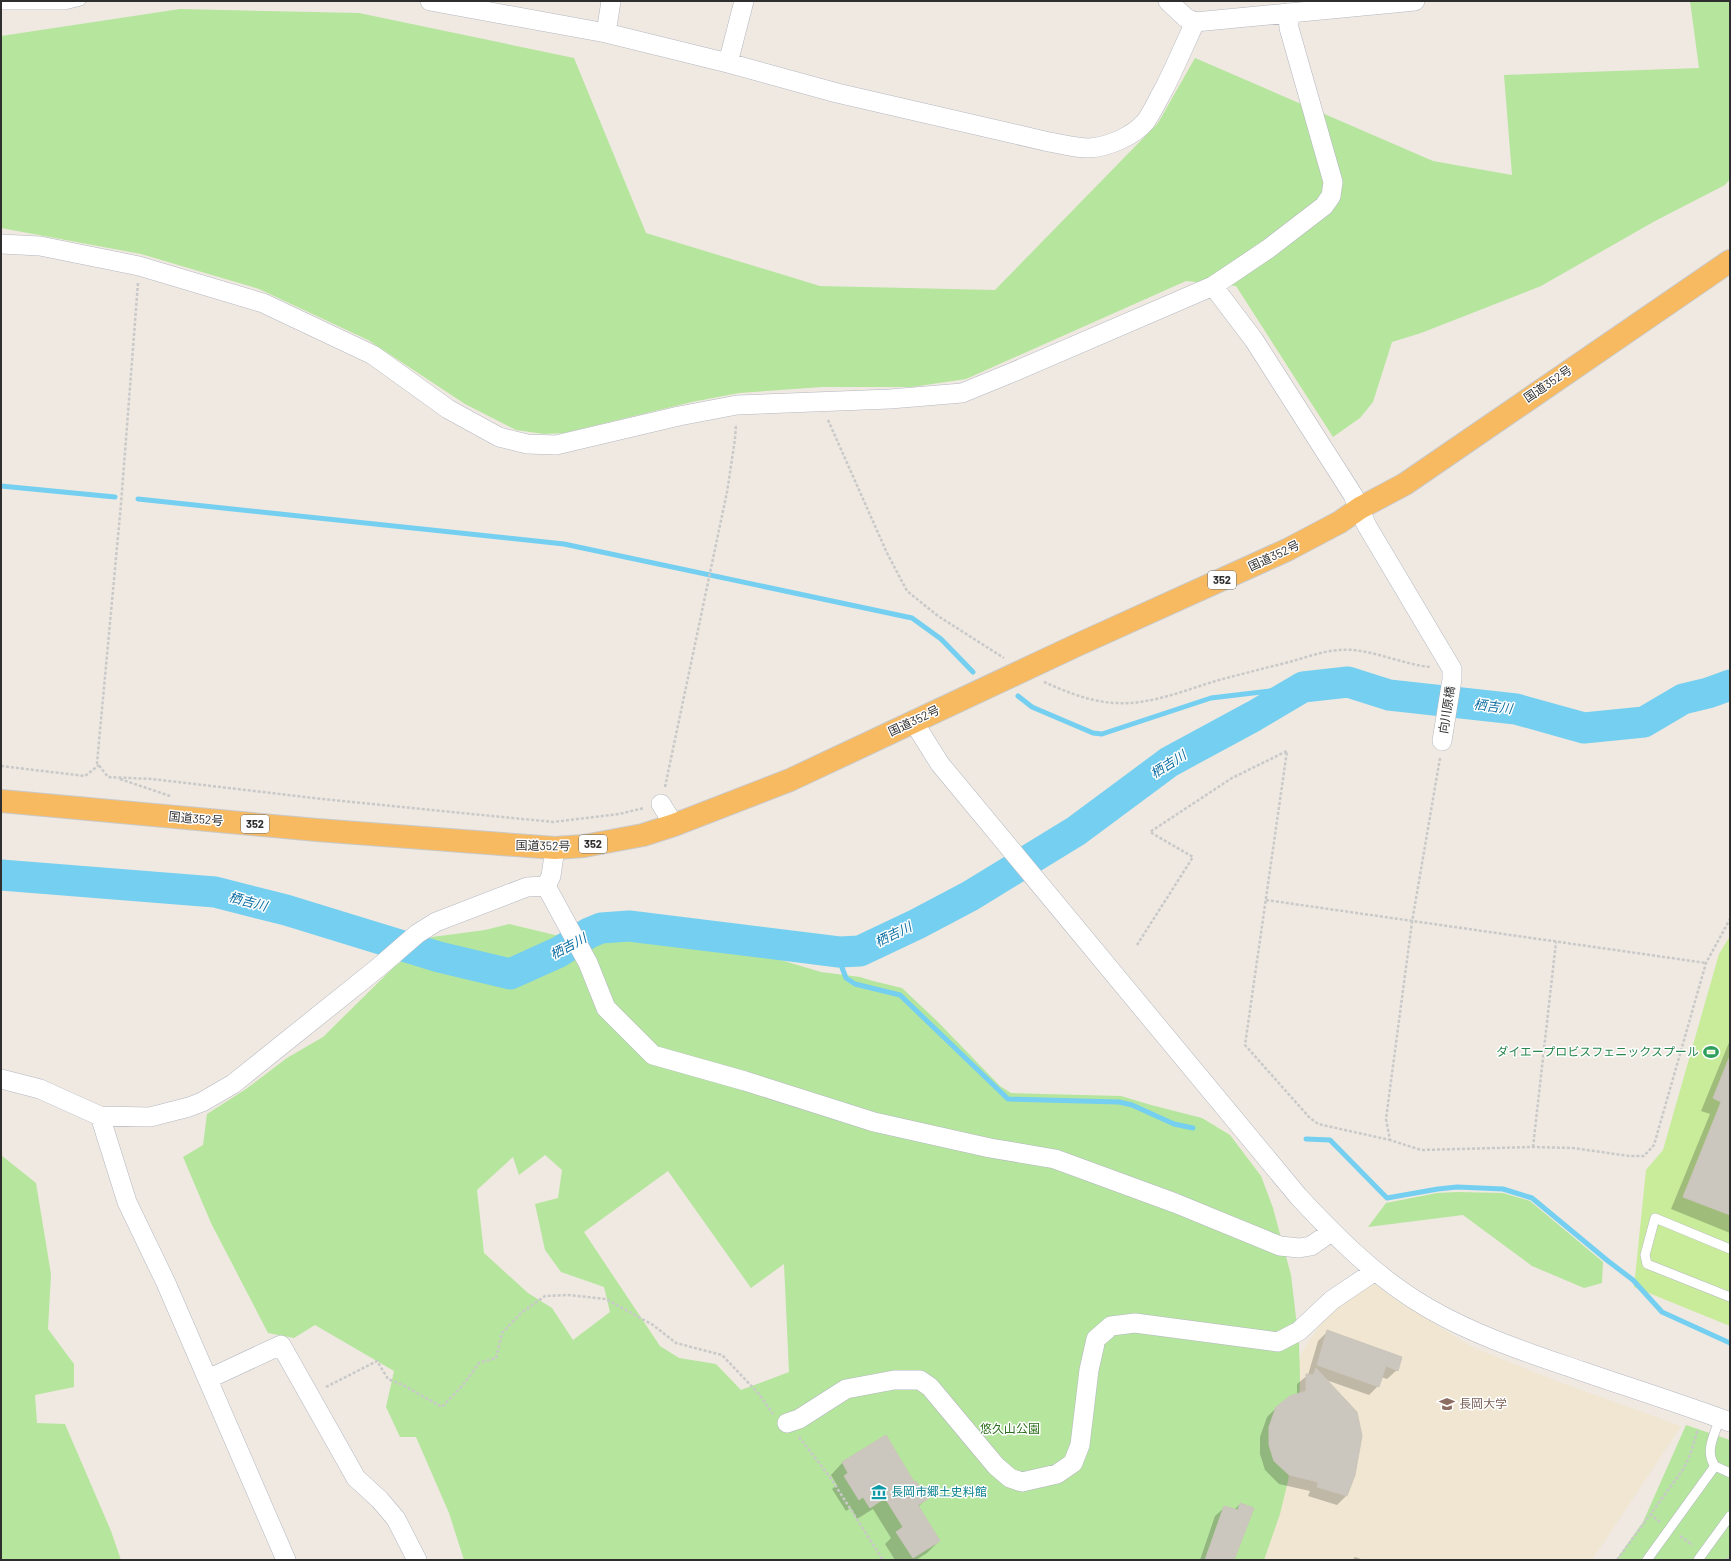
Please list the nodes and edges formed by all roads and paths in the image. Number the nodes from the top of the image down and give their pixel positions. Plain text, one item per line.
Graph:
1 (82, 1) edge
2 (430, 1) edge
3 (610, 1) edge
4 (744, 1) edge
5 (1168, 1) edge
6 (1415, 1) edge
7 (1, 5) edge
8 (1226, 10) edge
9 (1288, 13) junction
10 (1195, 22) junction
11 (606, 33) junction
12 (728, 63) junction
13 (1, 244) edge
14 (1730, 261) edge
15 (139, 266) junction
16 (1213, 286) junction
17 (820, 401) junction
18 (737, 405) junction
19 (1360, 508) junction
20 (1021, 673) junction
21 (1452, 674) junction
22 (913, 721) junction
23 (1442, 741) joint
24 (99, 765) junction
25 (1, 766) edge
26 (1, 801) edge
27 (661, 804) junction
28 (674, 825) junction
29 (555, 848) junction
30 (546, 886) junction
31 (1266, 900) junction
32 (1730, 919) edge
33 (1412, 922) junction
34 (1556, 942) junction
35 (1137, 945) dead end
36 (1706, 962) junction
37 (1, 1079) edge
38 (100, 1116) junction
39 (1390, 1140) junction
40 (1532, 1147) junction
41 (1331, 1232) junction
42 (1730, 1249) edge
43 (1375, 1271) junction
44 (1730, 1297) edge
45 (208, 1379) junction
46 (310, 1396) junction
47 (1718, 1418) edge
48 (787, 1423) junction
49 (1715, 1466) junction
50 (1730, 1473) edge
51 (1730, 1516) edge
52 (1730, 1555) edge
53 (286, 1560) edge
54 (417, 1560) edge
55 (883, 1560) edge
56 (1616, 1560) edge
57 (1647, 1560) edge
58 (1698, 1560) edge
59 (1726, 1560) edge

1 - 7 lane
2 - 11 street
3 - 11 street
4 - 12 street
5 - 10 street
6 - 9 street
8 - 9 street
8 - 10 street
9 - 16 street
10 - 12 street
11 - 12 street
13 - 15 street
14 - 19 highway, 国道352号 / 352
15 - 18 street
15 - 24 path
16 - 17 street
16 - 19 street
17 - 18 street
17 - 20 path
18 - 27 path
19 - 20 highway, 国道352号 / 352
19 - 21 street
20 - 21 path
20 - 22 highway, 国道352号 / 352
21 - 23 street, 向川原橋
22 - 28 highway, 国道352号 / 352
22 - 41 street
23 - 33 path
24 - 25 path
24 - 27 path
26 - 29 highway, 国道352号 / 352
27 - 28 street
28 - 29 highway, 国道352号 / 352
29 - 30 street
30 - 38 street
30 - 41 street
31 - 33 path
31 - 35 path
31 - 39 path
32 - 36 path
33 - 34 path
33 - 39 path
34 - 36 path
34 - 40 path
36 - 40 path
37 - 38 street
38 - 45 street
39 - 40 path
41 - 43 street
42 - 44 lane
43 - 47 street
43 - 48 street
45 - 46 street
45 - 53 street
46 - 48 path
46 - 54 street
47 - 49 lane
47 - 56 path
48 - 55 path
49 - 50 lane
49 - 57 lane
51 - 58 lane
52 - 59 path

